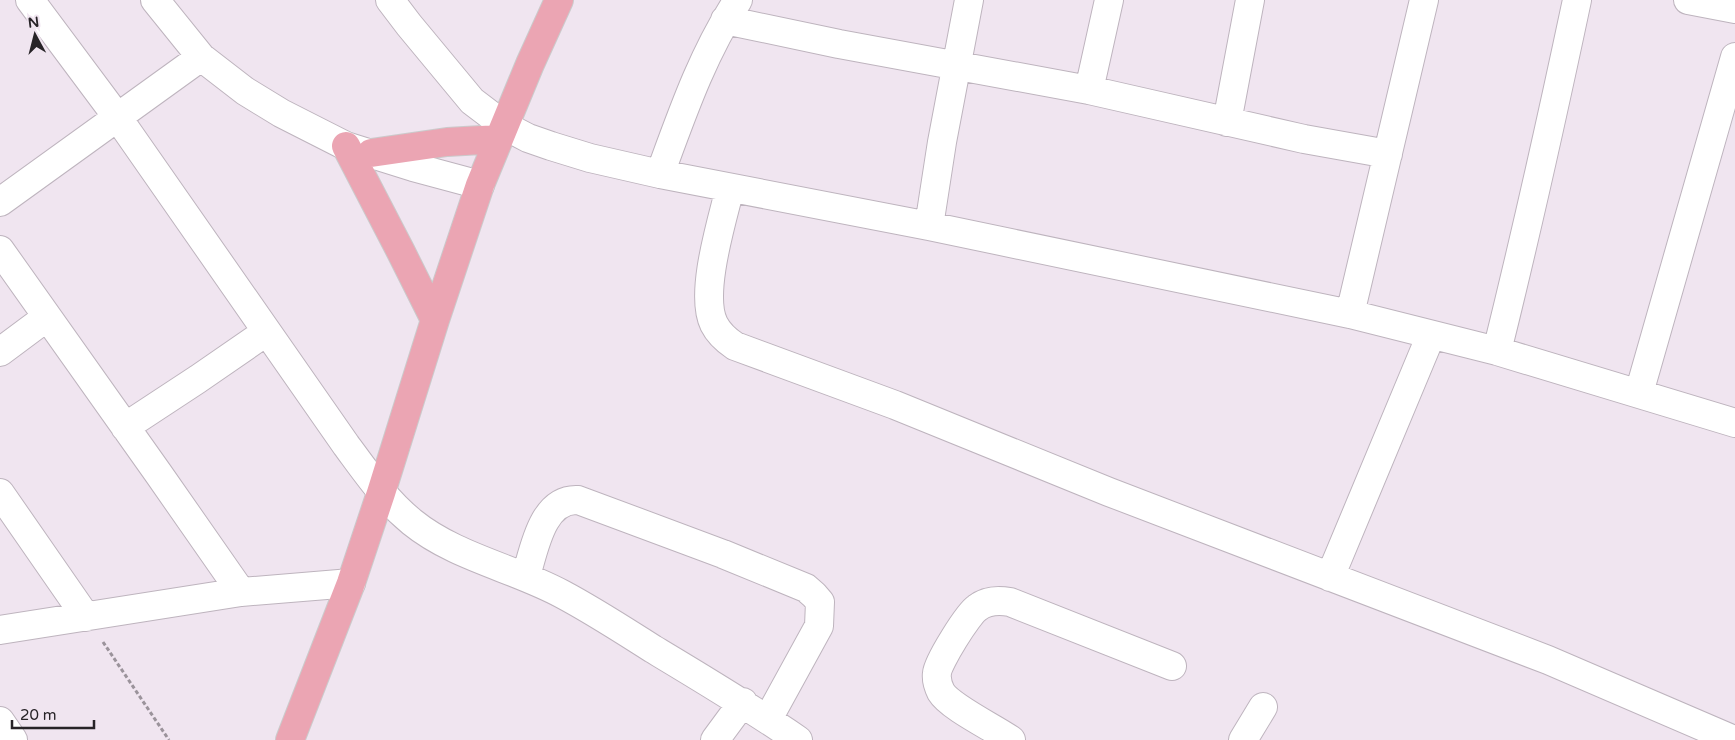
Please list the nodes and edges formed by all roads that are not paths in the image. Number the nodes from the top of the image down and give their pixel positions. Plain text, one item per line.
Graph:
1 (30, 0) edge
2 (155, 0) edge
3 (390, 0) edge
4 (560, 0) edge
5 (969, 0) edge
6 (1109, 0) edge
7 (1250, 0) edge
8 (1424, 0) edge
9 (1576, 0) edge
10 (1688, 0) edge
11 (1735, 9) edge
12 (732, 10) edge
13 (201, 57) junction
14 (1735, 57) edge
15 (956, 65) junction
16 (1089, 90) junction
17 (118, 118) junction
18 (1227, 122) junction
19 (502, 132) junction
20 (358, 150) junction
21 (1388, 154) junction
22 (660, 174) junction
23 (480, 185) junction
24 (730, 188) junction
25 (0, 202) edge
26 (930, 226) junction
27 (0, 250) edge
28 (1350, 314) junction
29 (47, 317) junction
30 (435, 320) junction
31 (266, 332) junction
32 (1431, 335) junction
33 (1497, 351) junction
34 (0, 352) edge
35 (1639, 393) junction
36 (1735, 423) edge
37 (125, 427) junction
38 (0, 493) edge
39 (381, 493) junction
40 (526, 576) junction
41 (1330, 577) junction
42 (351, 583) junction
43 (241, 592) junction
44 (86, 617) junction
45 (0, 630) edge
46 (1172, 666) dead end
47 (743, 702) junction
48 (1263, 707) dead end
49 (768, 719) junction
50 (0, 721) edge
51 (13, 740) edge
52 (290, 740) edge
53 (715, 740) edge
54 (798, 740) edge
55 (1011, 740) edge
56 (1243, 740) edge
57 (1734, 740) edge

1 - 17 street
2 - 13 street
3 - 19 street
4 - 19 main road
5 - 15 street
6 - 16 street
7 - 18 street
8 - 21 street
9 - 33 street
10 - 11 street
12 - 15 street
12 - 22 street
13 - 17 street
13 - 20 street
14 - 35 street
15 - 16 street
15 - 26 street
16 - 18 street
17 - 25 street
17 - 31 street
18 - 21 street
19 - 20 main road
19 - 22 street
19 - 23 main road
20 - 23 street
20 - 30 main road
21 - 28 street
22 - 24 street
23 - 30 main road
24 - 26 street
24 - 41 street
26 - 28 street
27 - 29 street
28 - 32 street
29 - 34 street
29 - 37 street
30 - 39 main road
31 - 37 street
31 - 39 street
32 - 33 street
32 - 41 street
33 - 35 street
35 - 36 street
37 - 43 street
38 - 44 street
39 - 40 street
39 - 42 main road
40 - 47 street
40 - 49 street
41 - 57 street
42 - 43 street
42 - 52 main road
43 - 44 street
44 - 45 street
46 - 55 street
47 - 49 street
47 - 53 street
48 - 56 street
49 - 54 street
50 - 51 street

